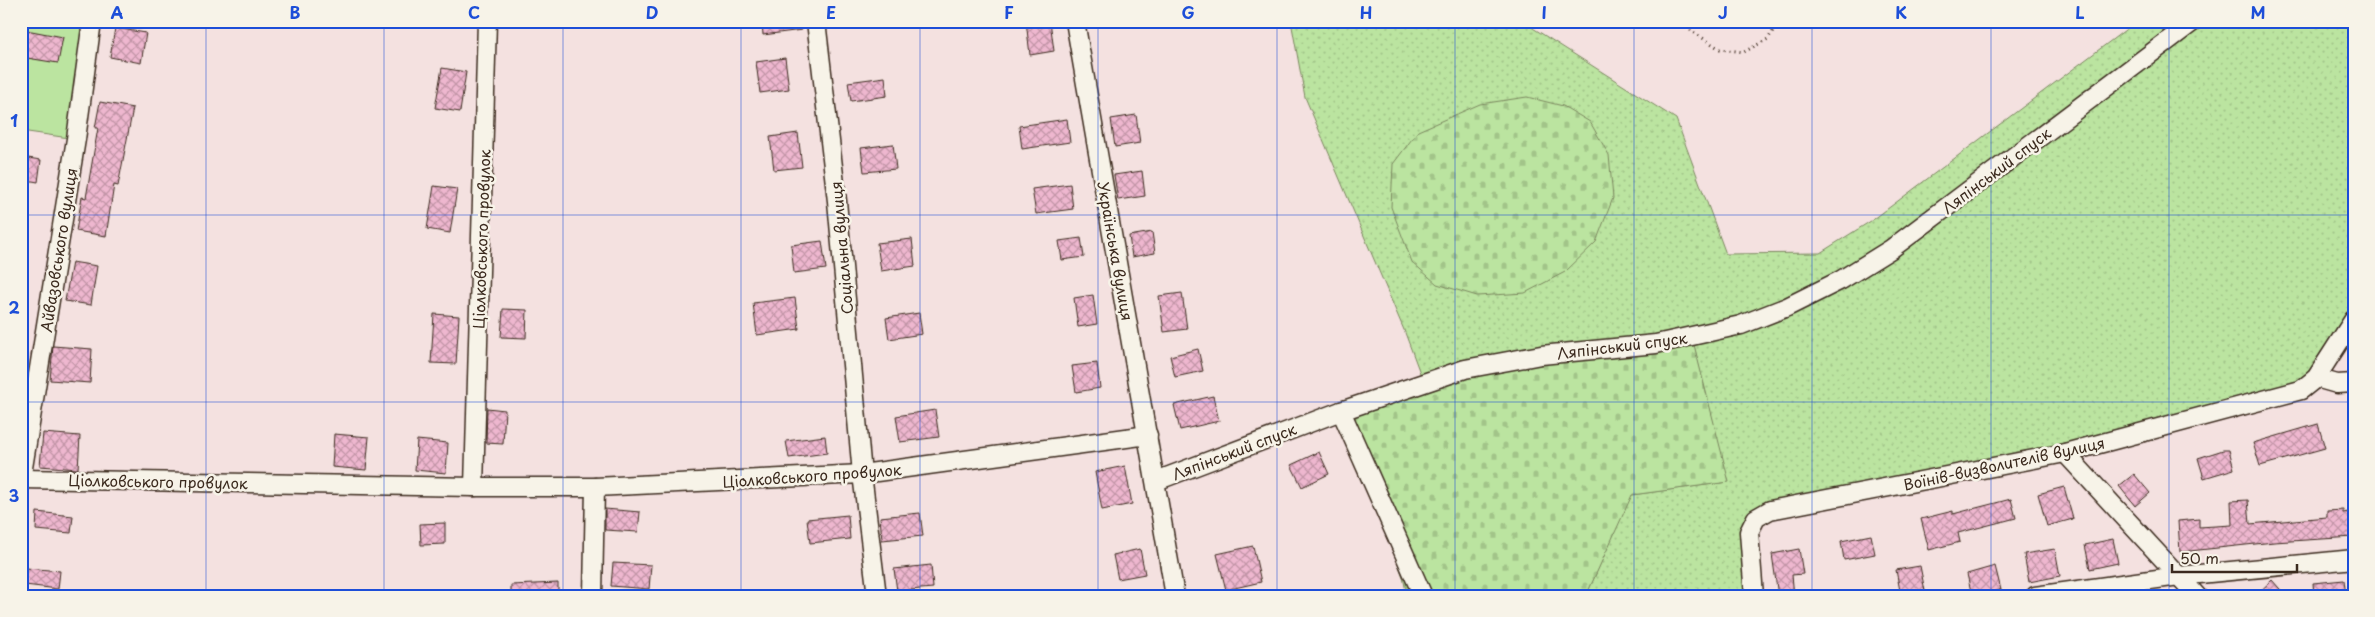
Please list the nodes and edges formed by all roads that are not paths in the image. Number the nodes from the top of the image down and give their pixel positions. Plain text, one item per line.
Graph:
1 (92, 21) edge
2 (487, 21) edge
3 (816, 21) edge
4 (1075, 21) edge
5 (2194, 21) edge
6 (2354, 319) edge
7 (2316, 378) junction
8 (2354, 383) edge
9 (1341, 411) junction
10 (1148, 435) junction
11 (2065, 454) junction
12 (862, 474) junction
13 (21, 479) edge
14 (1156, 481) junction
15 (474, 487) junction
16 (595, 487) junction
17 (2354, 559) edge
18 (2179, 576) junction
19 (593, 596) edge
20 (877, 596) edge
21 (1175, 596) edge
22 (1423, 596) edge
23 (1754, 596) edge
24 (2035, 596) edge
25 (2198, 596) edge

1 - 13 street, Айвазовського вулиця
2 - 15 street, Ціолковського провулок
3 - 12 street, Соціальна вулиця
4 - 10 street, Українська вулиця
5 - 9 street, Ляпінський спуск
6 - 7 street, Воїнів-визволителів вулиця
7 - 8 street
7 - 11 street, Воїнів-визволителів вулиця
9 - 14 street, Ляпінський спуск
9 - 22 street
10 - 12 street, Ціолковського провулок
10 - 14 street, Українська вулиця
11 - 18 street
11 - 23 street, Воїнів-визволителів вулиця
12 - 16 street, Ціолковського провулок
12 - 20 street, Соціальна вулиця
13 - 15 street, Ціолковського провулок
14 - 21 street, Українська вулиця
15 - 16 street, Ціолковського провулок
16 - 19 street
17 - 18 street
18 - 24 street
18 - 25 street

